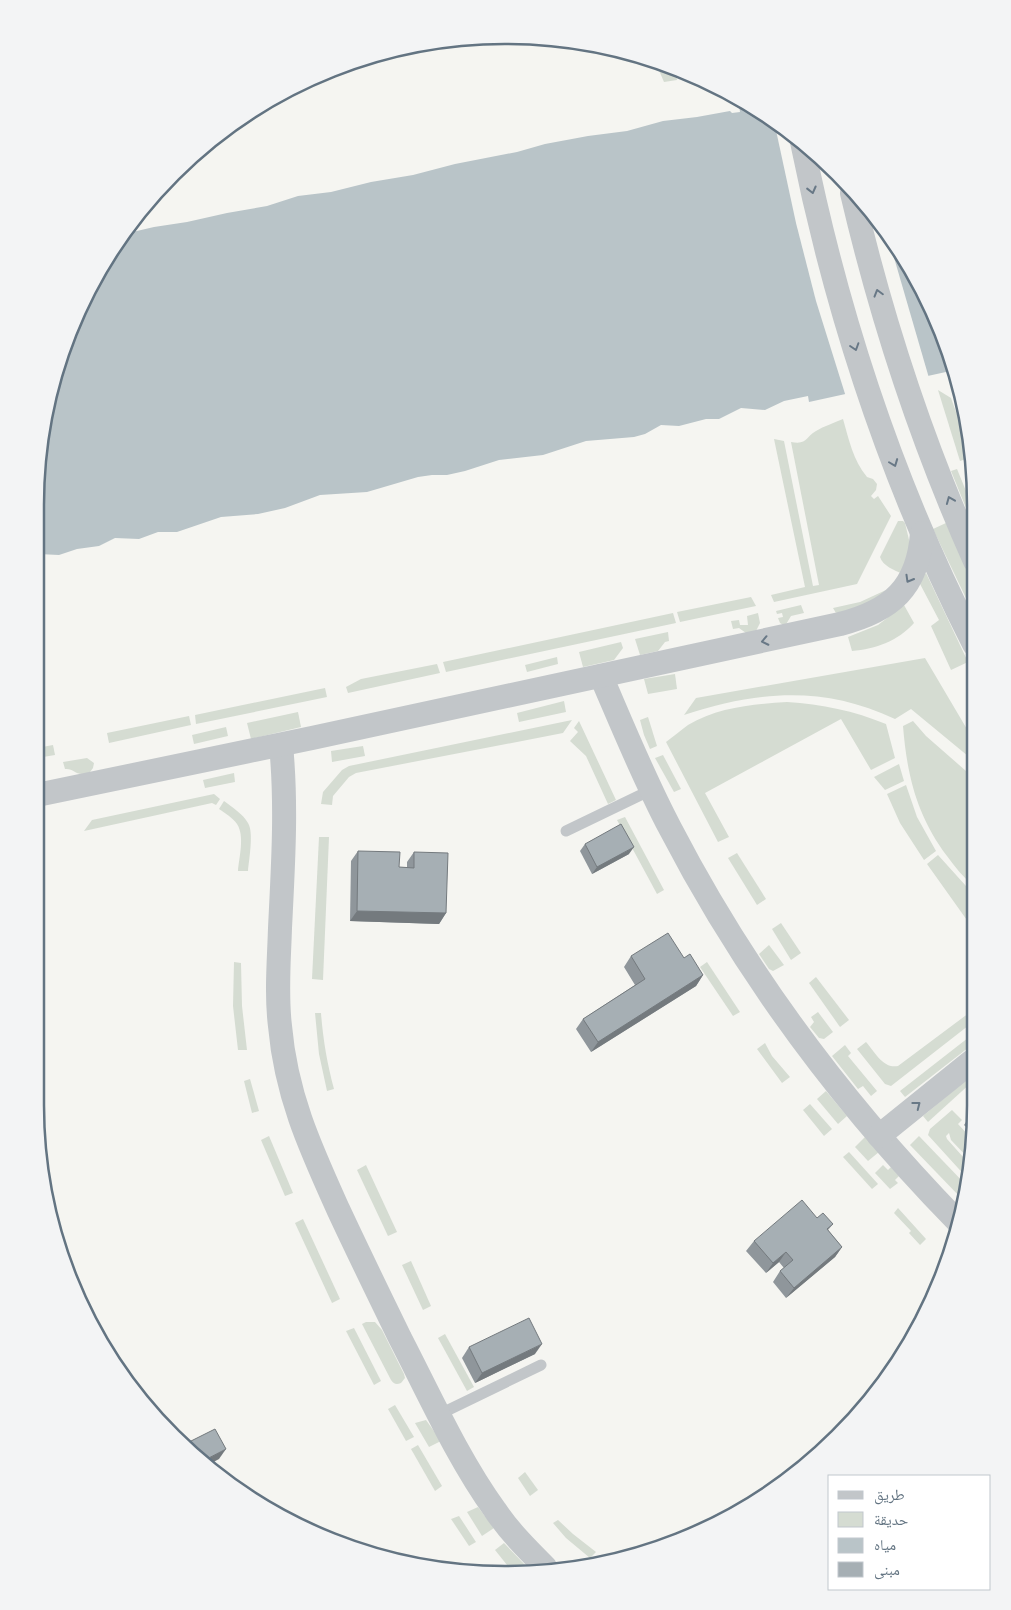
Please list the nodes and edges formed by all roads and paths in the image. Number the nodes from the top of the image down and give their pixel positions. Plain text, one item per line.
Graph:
1 (804, 153) edge
2 (855, 203) edge
3 (922, 533) junction
4 (967, 541) edge
5 (967, 630) edge
6 (602, 676) junction
7 (281, 745) junction
8 (651, 790) junction
9 (44, 794) edge
10 (566, 831) dead end
11 (967, 1065) edge
12 (878, 1136) junction
13 (953, 1217) edge
14 (541, 1365) dead end
15 (440, 1414) junction
16 (542, 1564) edge

1 -> 3 street
4 -> 2 street
3 - 5 street
3 -> 6 street
6 - 7 street
6 - 8 street
7 - 9 street
7 - 15 street
8 - 10 lane
8 - 12 street
12 -> 11 street
12 - 13 street
14 - 15 lane
15 - 16 street

